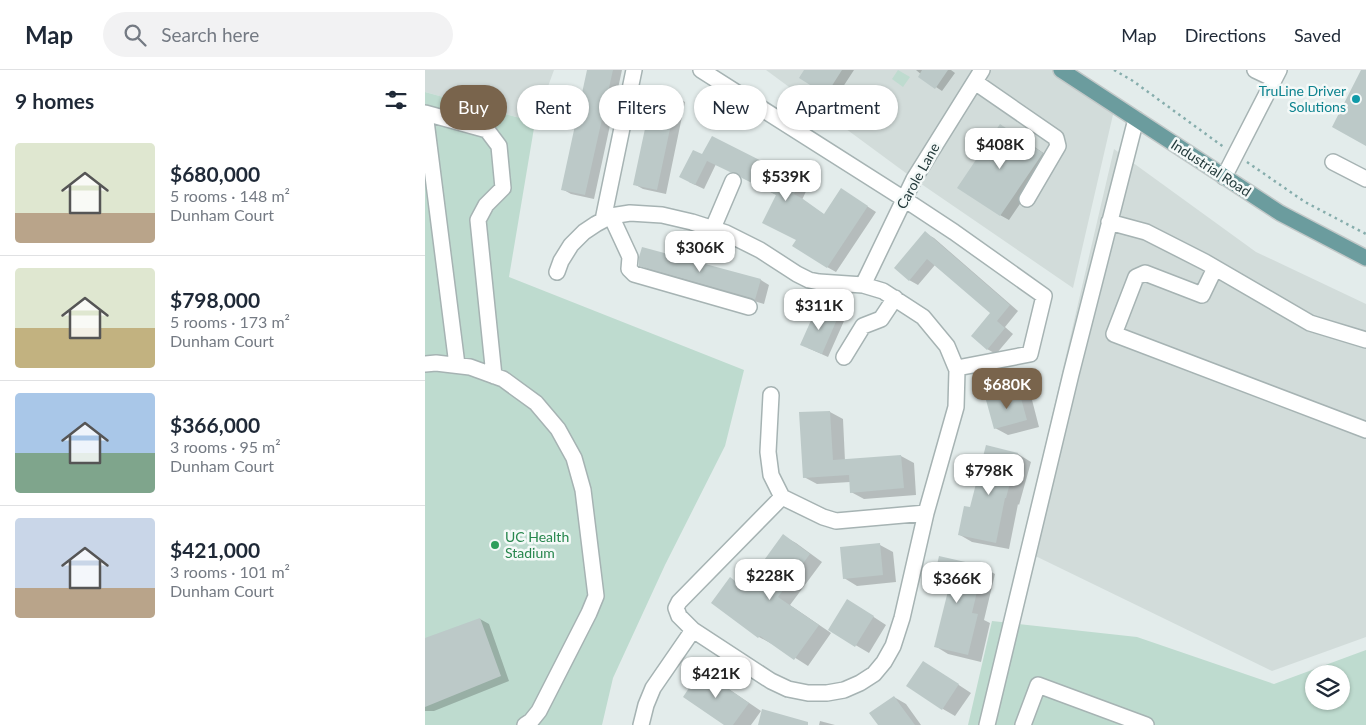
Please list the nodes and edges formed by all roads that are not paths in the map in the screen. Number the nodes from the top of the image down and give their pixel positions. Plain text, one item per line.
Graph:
1 (634, 70) edge
2 (701, 70) edge
3 (1061, 70) edge
4 (1255, 70) edge
5 (1277, 75) edge
6 (978, 76) edge
7 (425, 113) edge
8 (1135, 119) junction
9 (1333, 162) dead end
10 (1224, 177) junction
11 (1366, 179) edge
12 (733, 181) dead end
13 (904, 199) junction
14 (1027, 199) dead end
15 (607, 218) junction
16 (1109, 222) junction
17 (713, 228) junction
18 (1366, 258) edge
19 (1215, 268) junction
20 (557, 272) dead end
21 (863, 285) junction
22 (895, 298) junction
23 (749, 307) dead end
24 (1366, 340) edge
25 (844, 357) dead end
26 (425, 364) edge
27 (457, 365) junction
28 (957, 368) junction
29 (494, 376) junction
30 (771, 395) dead end
31 (1366, 430) edge
32 (783, 497) junction
33 (926, 514) junction
34 (693, 630) junction
35 (992, 723) edge
36 (525, 725) edge
37 (641, 725) edge
38 (1023, 725) edge
39 (1146, 725) edge

1 - 15 street
2 - 13 street
3 - 8 main road, Industrial Road
4 - 5 street
5 - 10 street
6 - 13 street, Carole Lane
6 - 14 street
7 - 27 street
7 - 29 street
8 - 10 main road, Industrial Road
8 - 16 street
9 - 11 street
10 - 18 main road, Industrial Road
12 - 17 street
13 - 21 street, Carole Lane
13 - 28 street
15 - 17 street
15 - 20 street
15 - 23 street
16 - 19 street
16 - 35 street
17 - 21 street
19 - 24 street
19 - 31 street
21 - 22 street
22 - 25 street
22 - 28 street
26 - 27 street
27 - 29 street
28 - 33 street
29 - 36 street
30 - 32 street
32 - 33 street
32 - 34 street
33 - 34 street
34 - 37 street
38 - 39 street

